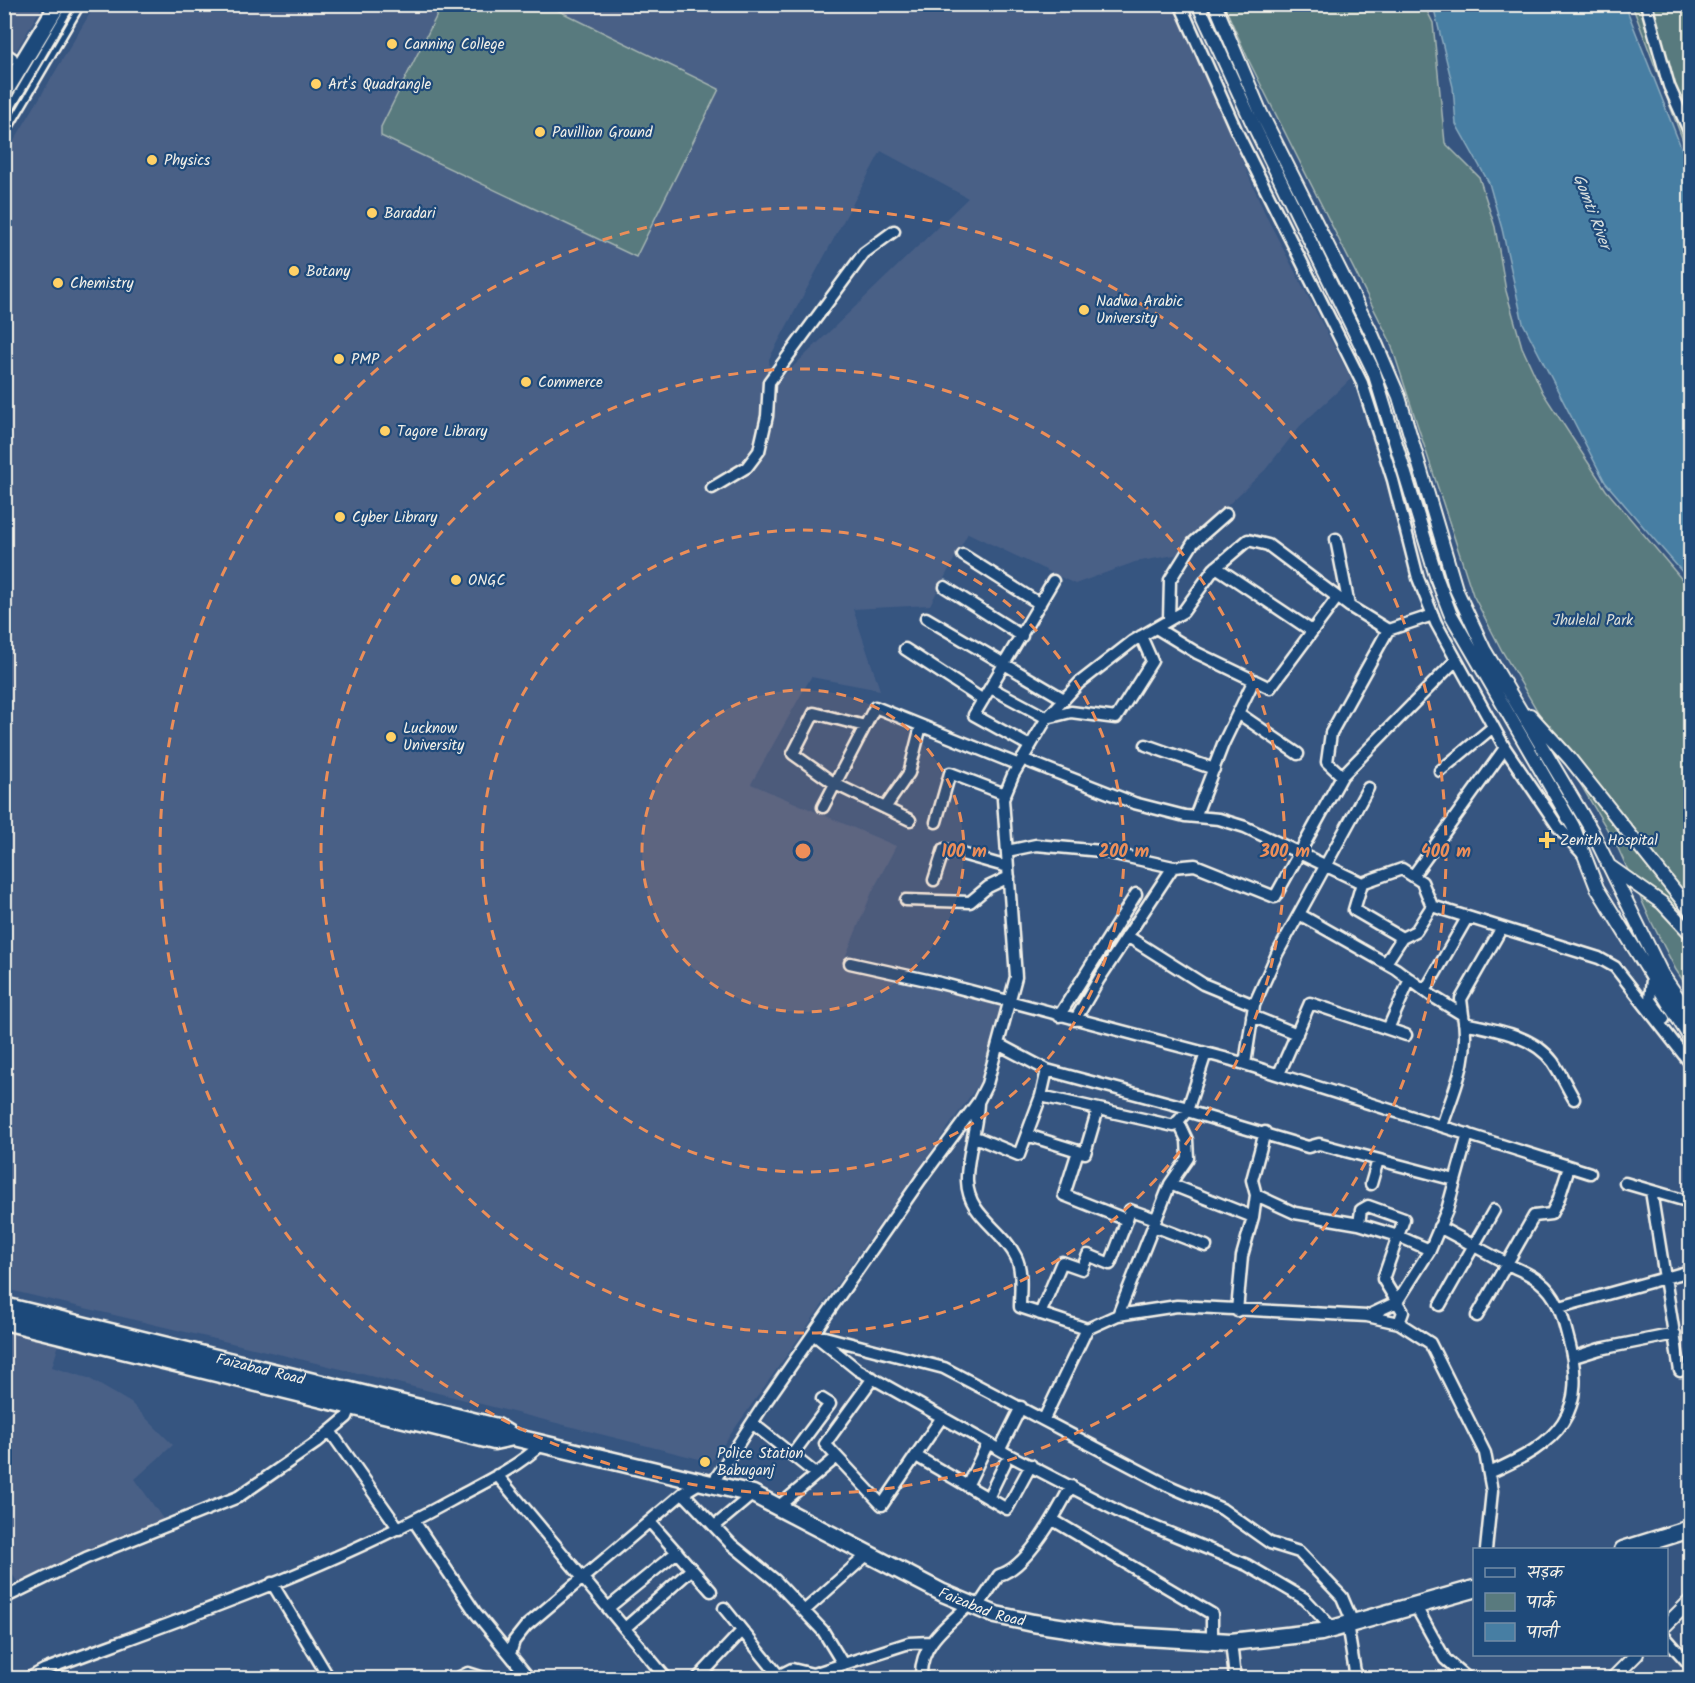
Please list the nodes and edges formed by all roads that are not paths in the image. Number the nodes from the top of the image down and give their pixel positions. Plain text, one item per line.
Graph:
1 (58, 4) edge
2 (76, 4) edge
3 (1180, 4) edge
4 (1198, 4) edge
5 (1215, 4) edge
6 (1646, 4) edge
7 (4, 93) edge
8 (4, 127) edge
9 (1690, 133) edge
10 (894, 231) dead end
11 (712, 488) dead end
12 (1226, 514) dead end
13 (1336, 539) dead end
14 (963, 555) dead end
15 (1216, 567) junction
16 (1053, 580) dead end
17 (945, 587) dead end
18 (1337, 598) junction
19 (1040, 604) junction
20 (1349, 606) junction
21 (1433, 615) junction
22 (926, 618) dead end
23 (1169, 620) junction
24 (1156, 628) junction
25 (1388, 630) junction
26 (1312, 631) junction
27 (1022, 636) junction
28 (1141, 636) junction
29 (905, 650) dead end
30 (1456, 660) junction
31 (1005, 665) junction
32 (1254, 680) junction
33 (991, 688) junction
34 (1511, 694) junction
35 (1064, 699) junction
36 (983, 700) junction
37 (1238, 713) junction
38 (1047, 718) junction
39 (865, 726) junction
40 (921, 726) junction
41 (1493, 727) junction
42 (1146, 745) dead end
43 (1030, 746) junction
44 (1504, 748) junction
45 (1298, 754) dead end
46 (1021, 762) junction
47 (1214, 769) junction
48 (1440, 771) dead end
49 (1342, 776) junction
50 (835, 784) junction
51 (1368, 788) dead end
52 (1005, 794) junction
53 (823, 807) dead end
54 (885, 808) junction
55 (1196, 817) junction
56 (910, 820) dead end
57 (936, 822) dead end
58 (1007, 851) junction
59 (1299, 852) junction
60 (1582, 853) junction
61 (1606, 864) junction
62 (1327, 865) junction
63 (1173, 867) junction
64 (1008, 872) junction
65 (1413, 876) junction
66 (934, 880) dead end
67 (1362, 883) junction
68 (1136, 894) dead end
69 (906, 900) dead end
70 (1432, 906) junction
71 (1690, 910) edge
72 (1299, 914) junction
73 (1467, 918) junction
74 (1501, 929) junction
75 (1690, 933) edge
76 (1127, 936) junction
77 (1402, 938) junction
78 (850, 963) dead end
79 (1386, 963) junction
80 (1396, 969) junction
81 (1410, 979) junction
82 (1652, 979) junction
83 (1425, 991) junction
84 (1009, 1002) junction
85 (1253, 1011) junction
86 (1690, 1015) edge
87 (1059, 1016) junction
88 (1463, 1019) junction
89 (1075, 1020) junction
90 (1388, 1029) junction
91 (1297, 1034) junction
92 (1406, 1035) dead end
93 (1690, 1038) edge
94 (998, 1044) junction
95 (1206, 1053) junction
96 (1690, 1061) edge
97 (1245, 1064) junction
98 (1047, 1070) junction
99 (1279, 1074) junction
100 (1041, 1096) junction
101 (1575, 1099) dead end
102 (978, 1102) junction
103 (1098, 1109) junction
104 (1188, 1109) junction
105 (1179, 1121) junction
106 (1442, 1125) junction
107 (1265, 1132) junction
108 (1468, 1134) junction
109 (1027, 1135) junction
110 (975, 1137) junction
111 (1078, 1151) junction
112 (1378, 1160) junction
113 (1569, 1167) junction
114 (1590, 1173) dead end
115 (1455, 1180) junction
116 (1625, 1183) dead end
117 (1170, 1184) junction
118 (1371, 1184) dead end
119 (1651, 1191) junction
120 (1256, 1196) junction
121 (1690, 1202) edge
122 (1494, 1210) dead end
123 (1254, 1218) junction
124 (1126, 1220) junction
125 (1155, 1222) junction
126 (1359, 1224) junction
127 (1440, 1227) junction
128 (1398, 1236) junction
129 (1206, 1246) dead end
130 (1474, 1246) junction
131 (1430, 1250) junction
132 (1507, 1263) junction
133 (1690, 1271) edge
134 (1667, 1279) junction
135 (1397, 1302) junction
136 (4, 1305) edge
137 (1440, 1305) dead end
138 (1560, 1307) junction
139 (1237, 1311) junction
140 (1040, 1314) junction
141 (1118, 1315) junction
142 (1367, 1316) junction
143 (1477, 1316) dead end
144 (4, 1321) edge
145 (1399, 1323) junction
146 (1087, 1329) junction
147 (813, 1334) junction
148 (1675, 1334) junction
149 (1574, 1357) junction
150 (1680, 1371) dead end
151 (873, 1378) junction
152 (354, 1399) junction
153 (1021, 1407) junction
154 (846, 1415) junction
155 (942, 1417) junction
156 (1044, 1419) junction
157 (752, 1423) junction
158 (330, 1431) junction
159 (988, 1443) junction
160 (542, 1444) junction
161 (999, 1449) junction
162 (792, 1455) junction
163 (916, 1456) junction
164 (837, 1457) junction
165 (1005, 1463) dead end
166 (1031, 1465) junction
167 (1489, 1473) junction
168 (816, 1474) junction
169 (497, 1475) junction
170 (706, 1483) junction
171 (967, 1486) junction
172 (1071, 1486) junction
173 (683, 1493) junction
174 (753, 1494) junction
175 (988, 1498) junction
176 (779, 1506) junction
177 (1053, 1520) junction
178 (414, 1521) junction
179 (650, 1522) junction
180 (715, 1526) junction
181 (399, 1529) junction
182 (1690, 1529) edge
183 (1486, 1548) edge
184 (1629, 1548) edge
185 (676, 1552) junction
186 (868, 1554) junction
187 (692, 1569) junction
188 (583, 1579) junction
189 (272, 1583) junction
190 (1473, 1589) edge
191 (711, 1591) dead end
192 (4, 1598) edge
193 (1690, 1601) edge
194 (1415, 1605) junction
195 (973, 1607) junction
196 (608, 1608) junction
197 (724, 1608) dead end
198 (804, 1611) junction
199 (1668, 1623) edge
200 (1344, 1625) junction
201 (625, 1628) junction
202 (742, 1631) junction
203 (1668, 1640) edge
204 (1212, 1641) junction
205 (930, 1642) junction
206 (1231, 1642) junction
207 (510, 1654) junction
208 (1635, 1656) edge
209 (843, 1664) junction
210 (1690, 1665) edge
211 (776, 1677) edge
212 (29, 1678) edge
213 (329, 1678) edge
214 (458, 1678) edge
215 (484, 1678) edge
216 (530, 1678) edge
217 (666, 1678) edge
218 (698, 1678) edge
219 (920, 1678) edge
220 (1235, 1678) edge
221 (1356, 1678) edge
222 (1467, 1678) edge
223 (1613, 1678) edge

1 - 7 main road
2 - 8 main road
3 - 21 street
4 - 60 street
5 - 34 street
6 - 9 street
10 - 11 street
12 - 23 street
13 - 20 street
14 - 19 street
15 - 18 street
15 - 23 street
15 - 26 street
16 - 19 street
17 - 27 street
18 - 20 street
18 - 26 street
19 - 27 street
20 - 25 street
21 - 25 street
21 - 30 street
22 - 31 street
23 - 24 street
24 - 28 street
24 - 32 street
25 - 49 street
26 - 32 street
27 - 31 street
28 - 35 street
28 - 38 street
29 - 36 street
30 - 41 street
30 - 49 street
31 - 33 street
31 - 35 street
32 - 37 street
33 - 36 street
33 - 38 street
34 - 61 street
34 - 71 street
35 - 38 street
36 - 43 street
37 - 45 street
37 - 47 street
38 - 43 street
39 - 40 street
39 - 50 street
39 - 50 street
40 - 46 street
40 - 54 street
41 - 44 street
41 - 48 street
42 - 47 street
43 - 46 street
44 - 60 street
44 - 65 street
46 - 52 street
46 - 55 street
47 - 55 street
49 - 59 street
50 - 53 street
50 - 54 street
51 - 62 street
52 - 57 street
52 - 58 street
54 - 56 street
55 - 59 street
58 - 63 street
58 - 64 street
59 - 62 street
59 - 63 street
60 - 61 street
60 - 82 street
61 - 75 street
61 - 86 street
62 - 67 street
62 - 72 street
63 - 76 street
64 - 66 street
64 - 69 street
64 - 84 street
65 - 67 street
65 - 70 street
67 - 77 street
68 - 87 street
70 - 73 street
70 - 77 street
72 - 79 street
72 - 85 street
73 - 74 street
73 - 83 street
74 - 88 street
74 - 96 street
76 - 85 street
76 - 89 street
77 - 79 street
77 - 80 street
78 - 84 street
79 - 80 street
80 - 81 street
81 - 83 street
81 - 90 street
82 - 93 street
82 - 96 street
83 - 88 street
84 - 87 street
84 - 94 street
85 - 91 street
85 - 97 street
87 - 89 street
88 - 101 street
88 - 106 street
89 - 95 street
90 - 91 street
90 - 92 street
91 - 99 street
94 - 98 street
94 - 102 street
95 - 97 street
95 - 104 street
97 - 99 street
98 - 100 street
98 - 104 street
99 - 106 street
100 - 103 street
100 - 109 street
102 - 110 street
102 - 147 street
103 - 105 street
103 - 111 street
104 - 105 street
104 - 107 street
105 - 117 street
106 - 108 street
107 - 112 street
107 - 120 street
108 - 113 street
108 - 115 street
109 - 110 street
109 - 111 street
110 - 140 street
111 - 124 street
112 - 115 street
112 - 118 street
113 - 114 street
113 - 132 street
115 - 127 street
116 - 119 street
117 - 123 street
117 - 125 street
119 - 121 street
119 - 134 street
120 - 123 street
120 - 126 street
122 - 130 street
123 - 139 street
124 - 125 street
124 - 140 street
125 - 129 street
125 - 141 street
126 - 128 street
126 - 128 street
127 - 130 street
127 - 131 street
128 - 131 street
128 - 135 street
130 - 132 street
130 - 137 street
131 - 135 street
132 - 138 street
132 - 143 street
133 - 134 street
134 - 138 street
134 - 148 street
135 - 142 street
135 - 145 street
136 - 152 main road, Faizabad Road
138 - 149 street
139 - 141 street
139 - 142 street
140 - 146 street
141 - 146 street
142 - 145 street
144 - 152 main road, Faizabad Road
145 - 167 street
146 - 156 street
147 - 151 street
147 - 153 street
147 - 157 street
148 - 149 street
148 - 150 street
149 - 167 street
151 - 154 street
151 - 155 street
152 - 158 street
152 - 160 main road, Faizabad Road
153 - 156 street
153 - 161 street
154 - 162 street
154 - 164 street
155 - 159 street
155 - 163 street
156 - 200 street
157 - 162 street
157 - 170 street
158 - 181 street
158 - 192 street
159 - 161 street
159 - 171 street
160 - 169 street
160 - 170 main road, Faizabad Road
161 - 166 street
162 - 168 street
163 - 164 street
163 - 171 street
164 - 168 street
165 - 175 street
166 - 172 street
166 - 175 street
167 - 183 street
168 - 176 street
169 - 178 street
169 - 188 street
170 - 173 street
170 - 174 main road, Faizabad Road
171 - 175 street
172 - 177 street
172 - 200 street
173 - 179 street
173 - 180 street
174 - 176 main road, Faizabad Road
174 - 180 street
176 - 186 main road, Faizabad Road
177 - 195 street
177 - 204 street
178 - 181 street
178 - 207 street
179 - 185 street
179 - 188 street
180 - 198 street
181 - 189 street
182 - 184 main road
185 - 187 street
185 - 196 street
186 - 195 main road, Faizabad Road
186 - 198 street
187 - 191 street
187 - 201 street
188 - 196 street
188 - 207 street
189 - 212 street
189 - 213 street
190 - 194 main road, Faizabad Road
193 - 199 street
194 - 200 main road, Faizabad Road
194 - 222 street
195 - 204 main road, Faizabad Road
195 - 205 street
196 - 201 street
197 - 202 street
198 - 209 street
200 - 206 main road, Faizabad Road
200 - 221 street
201 - 217 street
202 - 211 street
202 - 218 street
203 - 210 street
204 - 206 main road, Faizabad Road
205 - 209 street
205 - 219 street
206 - 220 street
207 - 216 street
208 - 223 street
209 - 211 street
214 - 215 street

